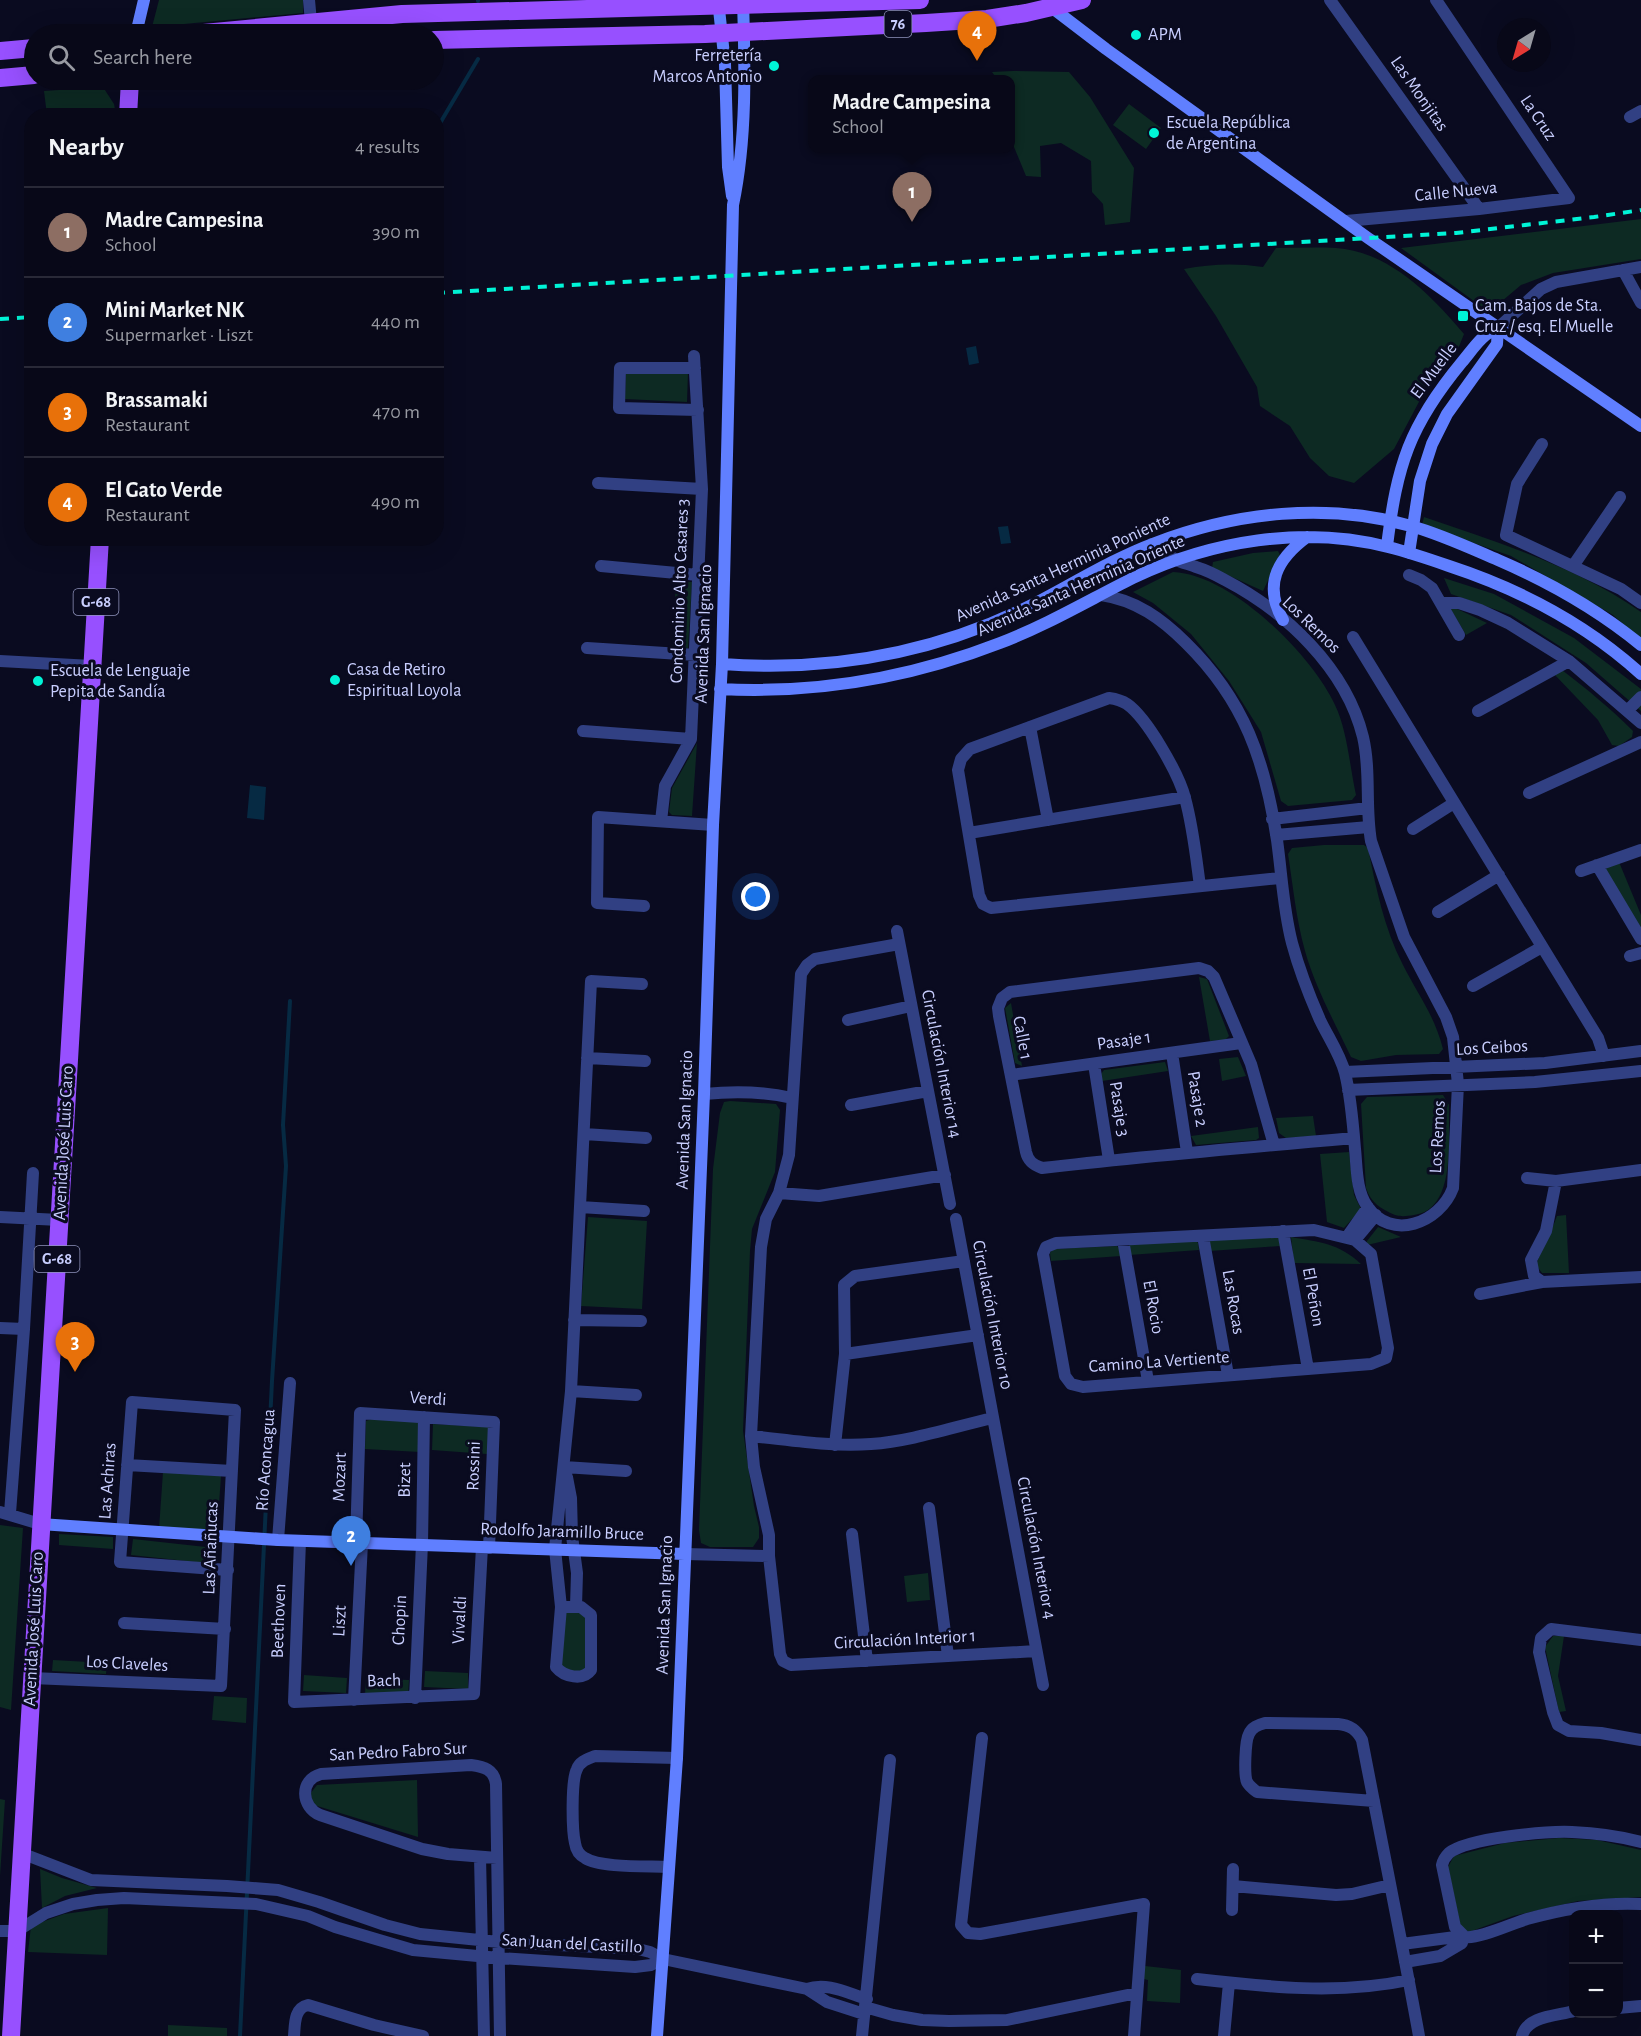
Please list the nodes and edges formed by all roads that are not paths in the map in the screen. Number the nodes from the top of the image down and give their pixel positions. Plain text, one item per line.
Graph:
1 (144, 0) edge
2 (309, 0) edge
3 (920, 0) edge
4 (1083, 0) edge
5 (1330, 0) edge
6 (1436, 0) edge
7 (744, 2) edge
8 (718, 3) edge
9 (1052, 7) junction
10 (310, 21) junction
11 (138, 24) edge
12 (283, 24) edge
13 (744, 31) junction
14 (722, 33) junction
15 (444, 40) edge
16 (24, 49) edge
17 (0, 51) edge
18 (24, 76) edge
19 (0, 78) edge
20 (129, 90) edge
21 (128, 108) edge
22 (1569, 198) joint
23 (733, 205) junction
24 (1479, 209) junction
25 (1346, 221) junction
26 (1641, 267) edge
27 (1623, 270) junction
28 (1641, 303) edge
29 (1498, 328) junction
30 (698, 410) junction
31 (1641, 426) edge
32 (1542, 444) dead end
33 (598, 483) dead end
34 (702, 489) junction
35 (1620, 497) dead end
36 (1390, 521) junction
37 (1412, 526) junction
38 (1307, 537) junction
39 (1152, 544) junction
40 (100, 546) edge
41 (1387, 546) junction
42 (1410, 553) junction
43 (1176, 560) junction
44 (1500, 561) junction
45 (601, 566) dead end
46 (1573, 566) junction
47 (698, 575) junction
48 (1409, 575) dead end
49 (1491, 581) junction
50 (1101, 595) junction
51 (1440, 603) junction
52 (1641, 603) edge
53 (1283, 620) junction
54 (967, 633) junction
55 (1459, 635) dead end
56 (1353, 637) dead end
57 (1641, 645) edge
58 (587, 648) dead end
59 (974, 653) junction
60 (696, 656) junction
61 (874, 658) junction
62 (0, 661) edge
63 (1569, 661) junction
64 (722, 664) junction
65 (92, 666) junction
66 (1641, 674) edge
67 (878, 679) junction
68 (720, 689) junction
69 (1641, 697) edge
70 (1628, 710) junction
71 (1478, 711) dead end
72 (1641, 723) edge
73 (1030, 727) junction
74 (584, 730) dead end
75 (691, 739) junction
76 (1641, 742) edge
77 (1529, 793) dead end
78 (1185, 797) junction
79 (1454, 803) junction
80 (1368, 808) junction
81 (1272, 819) junction
82 (1048, 820) junction
83 (662, 821) junction
84 (713, 825) junction
85 (1368, 827) junction
86 (1413, 829) dead end
87 (969, 833) junction
88 (1276, 835) junction
89 (1641, 850) edge
90 (1597, 865) junction
91 (1581, 871) dead end
92 (1499, 875) junction
93 (1280, 878) junction
94 (1200, 886) junction
95 (644, 906) dead end
96 (1438, 912) dead end
97 (897, 931) dead end
98 (1641, 939) edge
99 (899, 944) junction
100 (1542, 947) junction
101 (642, 984) dead end
102 (1473, 986) dead end
103 (911, 1006) junction
104 (848, 1020) dead end
105 (1241, 1043) junction
106 (1641, 1051) edge
107 (1172, 1053) junction
108 (1604, 1056) junction
109 (587, 1058) junction
110 (645, 1061) dead end
111 (1094, 1064) junction
112 (1458, 1068) junction
113 (1641, 1071) edge
114 (1345, 1072) junction
115 (1011, 1075) junction
116 (1458, 1084) junction
117 (1348, 1090) junction
118 (928, 1091) junction
119 (705, 1094) junction
120 (792, 1098) junction
121 (851, 1105) dead end
122 (584, 1134) junction
123 (646, 1138) dead end
124 (1354, 1138) junction
125 (1274, 1145) junction
126 (1187, 1152) junction
127 (1109, 1160) junction
128 (1641, 1170) edge
129 (33, 1173) dead end
130 (945, 1175) junction
131 (1527, 1178) dead end
132 (1556, 1181) junction
133 (779, 1193) junction
134 (950, 1204) dead end
135 (580, 1207) junction
136 (644, 1211) dead end
137 (1372, 1211) junction
138 (0, 1217) edge
139 (31, 1218) junction
140 (956, 1219) dead end
141 (59, 1220) junction
142 (1283, 1231) junction
143 (1203, 1236) junction
144 (1351, 1238) junction
145 (1122, 1240) junction
146 (964, 1261) junction
147 (1641, 1277) edge
148 (1542, 1282) junction
149 (1480, 1294) dead end
150 (574, 1320) junction
151 (641, 1320) dead end
152 (0, 1328) edge
153 (24, 1329) junction
154 (978, 1335) junction
155 (845, 1354) junction
156 (1308, 1369) junction
157 (1228, 1375) junction
158 (1148, 1382) junction
159 (290, 1383) dead end
160 (571, 1392) junction
161 (636, 1395) dead end
162 (132, 1402) joint
163 (360, 1413) joint
164 (424, 1417) junction
165 (993, 1418) junction
166 (494, 1422) joint
167 (751, 1436) junction
168 (834, 1445) junction
169 (127, 1465) junction
170 (564, 1467) junction
171 (232, 1471) junction
172 (626, 1471) dead end
173 (929, 1508) dead end
174 (5, 1512) edge
175 (40, 1524) junction
176 (122, 1531) junction
177 (852, 1534) dead end
178 (230, 1537) junction
179 (278, 1540) junction
180 (300, 1541) junction
181 (359, 1542) junction
182 (422, 1544) junction
183 (486, 1548) junction
184 (555, 1550) junction
185 (573, 1551) junction
186 (685, 1554) junction
187 (769, 1556) junction
188 (228, 1570) junction
189 (576, 1606) junction
190 (561, 1607) junction
191 (124, 1623) dead end
192 (225, 1629) junction
193 (1641, 1640) edge
194 (1036, 1651) junction
195 (948, 1656) junction
196 (867, 1661) junction
197 (32, 1678) junction
198 (1043, 1685) dead end
199 (221, 1686) joint
200 (474, 1694) joint
201 (415, 1698) junction
202 (354, 1700) junction
203 (294, 1702) joint
204 (981, 1738) dead end
205 (1641, 1740) edge
206 (677, 1758) junction
207 (890, 1760) dead end
208 (1374, 1801) junction
209 (1641, 1842) edge
210 (21, 1853) junction
211 (480, 1857) junction
212 (497, 1858) junction
213 (668, 1867) junction
214 (1233, 1869) dead end
215 (105, 1882) junction
216 (1390, 1885) junction
217 (1233, 1886) junction
218 (105, 1900) junction
219 (1641, 1904) edge
220 (1232, 1910) dead end
221 (8, 1931) edge
222 (1463, 1936) junction
223 (482, 1940) junction
224 (499, 1942) junction
225 (543, 1944) junction
226 (1402, 1944) junction
227 (483, 1957) junction
228 (499, 1958) junction
229 (663, 1959) junction
230 (542, 1961) junction
231 (1405, 1962) junction
232 (1197, 1979) dead end
233 (1408, 1980) junction
234 (1229, 1983) junction
235 (1137, 1993) junction
236 (1641, 2006) edge
237 (865, 2007) junction
238 (1623, 2008) edge
239 (1569, 2013) edge
240 (374, 2031) edge
241 (11, 2036) edge
242 (294, 2036) edge
243 (423, 2036) edge
244 (484, 2036) edge
245 (500, 2036) edge
246 (657, 2036) edge
247 (862, 2036) edge
248 (1134, 2036) edge
249 (1224, 2036) edge
250 (1419, 2036) edge
251 (1522, 2036) edge

1 - 11 street
2 - 10 street
3 - 7 main road, 76
4 - 9 main road, 76
5 - 24 street, Las Monjitas
6 - 22 street, La Cruz
7 - 8 main road, 76
7 - 13 street, Avenida San Ignacio
8 - 10 main road, 76
8 - 14 street, Avenida San Ignacio
9 - 13 main road, 76
9 - 25 street
10 - 12 main road, 76
13 - 14 main road, 76
13 - 23 street, Avenida San Ignacio
14 - 15 main road, 76
14 - 23 street, Avenida San Ignacio
16 - 17 main road
18 - 19 main road
20 - 21 main road
22 - 24 street, Calle Nueva
23 - 64 street, Avenida San Ignacio
24 - 25 street, Calle Nueva
25 - 29 street
26 - 27 street
27 - 28 street
27 - 29 street
29 - 31 street
29 - 36 street, El Muelle
29 - 37 street, El Muelle
30 - 30 street, Condominio Alto Casares 3
30 - 34 street, Condominio Alto Casares 3
32 - 46 street
33 - 34 street
34 - 47 street, Condominio Alto Casares 3
35 - 46 street
36 - 37 street, Avenida Santa Herminia Poniente
36 - 39 street, Avenida Santa Herminia Poniente
36 - 41 street, El Muelle
37 - 42 street, El Muelle
37 - 44 street, Avenida Santa Herminia Poniente
38 - 41 street, Avenida Santa Herminia Oriente
38 - 43 street, Avenida Santa Herminia Oriente
38 - 53 street
39 - 43 street, Los Remos
39 - 54 street, Avenida Santa Herminia Poniente
40 - 65 main road, Avenida José Luis Caro / G-68
41 - 42 street, Avenida Santa Herminia Oriente
42 - 49 street, Avenida Santa Herminia Oriente
43 - 50 street, Avenida Santa Herminia Oriente
43 - 53 street, Los Remos
44 - 49 street
44 - 57 street, Avenida Santa Herminia Poniente
45 - 47 street
46 - 52 street
47 - 60 street, Condominio Alto Casares 3
48 - 51 street
49 - 66 street, Avenida Santa Herminia Oriente
50 - 59 street, Avenida Santa Herminia Oriente
50 - 81 street
51 - 55 street
51 - 63 street
53 - 80 street, Los Remos
54 - 59 street
54 - 61 street, Avenida Santa Herminia Poniente
56 - 79 street
58 - 60 street
59 - 67 street, Avenida Santa Herminia Oriente
60 - 75 street, Condominio Alto Casares 3
61 - 64 street, Avenida Santa Herminia Poniente
61 - 67 street
62 - 65 street
63 - 70 street
63 - 71 street
64 - 68 street, Avenida San Ignacio
65 - 141 main road, Avenida José Luis Caro / G-68
67 - 68 street, Avenida Santa Herminia Oriente
68 - 84 street, Avenida San Ignacio
69 - 70 street
70 - 72 street
73 - 78 street
73 - 82 street
73 - 87 street
74 - 75 street
75 - 83 street, Condominio Alto Casares 3
76 - 77 street
78 - 82 street
78 - 94 street
79 - 86 street
79 - 92 street
80 - 81 street
80 - 85 street, Los Remos
81 - 88 street
82 - 87 street
83 - 84 street
83 - 95 street
84 - 119 street, Avenida San Ignacio
85 - 88 street
85 - 112 street, Los Remos
87 - 94 street
88 - 93 street
89 - 90 street
90 - 91 street
90 - 98 street
92 - 96 street
92 - 100 street
93 - 94 street
93 - 114 street
97 - 99 street, Circulación Interior 14
99 - 103 street, Circulación Interior 14
99 - 120 street
100 - 102 street
100 - 108 street
101 - 109 street
103 - 104 street
103 - 118 street, Circulación Interior 14
105 - 107 street, Pasaje 1
105 - 115 street, Calle 1
105 - 125 street, Calle 1
106 - 108 street, Los Ceibos
107 - 111 street, Pasaje 1
107 - 126 street, Pasaje 2
108 - 112 street, Los Ceibos
109 - 110 street
109 - 122 street
111 - 115 street, Pasaje 1
111 - 127 street, Pasaje 3
112 - 114 street, Los Ceibos
112 - 116 street, Los Remos
113 - 116 street, Los Ceibos
114 - 117 street
115 - 127 street, Calle 1
116 - 117 street, Los Ceibos
116 - 137 street, Los Remos
117 - 124 street
118 - 121 street
118 - 130 street, Circulación Interior 14
119 - 120 street
119 - 186 street, Avenida San Ignacio
120 - 133 street
122 - 123 street
122 - 135 street
124 - 125 street, Calle 1
124 - 137 street
125 - 126 street, Calle 1
126 - 127 street, Calle 1
128 - 132 street
129 - 139 street
130 - 133 street
130 - 134 street, Circulación Interior 14
131 - 132 street
132 - 148 street
133 - 167 street
135 - 136 street
135 - 150 street
137 - 144 street
138 - 139 street
139 - 141 street
139 - 153 street
140 - 146 street, Circulación Interior 10
141 - 175 main road, Avenida José Luis Caro / G-68
142 - 143 street, Camino La Vertiente
142 - 144 street, Camino La Vertiente
142 - 156 street, El Peñon
143 - 145 street, Camino La Vertiente
143 - 157 street, Las Rocas
144 - 156 street, Camino La Vertiente
145 - 158 street, El Rocio
145 - 158 street, Camino La Vertiente
146 - 154 street, Circulación Interior 10
146 - 155 street
147 - 148 street
148 - 149 street
150 - 151 street
150 - 160 street
152 - 153 street
153 - 174 street
154 - 155 street
154 - 165 street, Circulación Interior 10
155 - 168 street
156 - 157 street, Camino La Vertiente
157 - 158 street, Camino La Vertiente
159 - 179 street, Río Aconcagua
160 - 161 street
160 - 170 street
162 - 169 street, Las Achiras
162 - 171 street, Las Añañucas
163 - 164 street, Verdi
163 - 181 street, Mozart
164 - 166 street, Verdi
164 - 182 street, Bizet
165 - 168 street
165 - 194 street, Circulación Interior 4
166 - 183 street, Rossini
167 - 168 street
167 - 187 street
169 - 171 street
169 - 176 street, Las Achiras
170 - 172 street
170 - 184 street
170 - 185 street
171 - 178 street, Las Añañucas
173 - 195 street
174 - 175 street, Rodolfo Jaramillo Bruce
175 - 176 street, Rodolfo Jaramillo Bruce
175 - 197 main road, Avenida José Luis Caro / G-68
176 - 178 street, Rodolfo Jaramillo Bruce
176 - 188 street, Las Achiras
177 - 196 street
178 - 179 street, Rodolfo Jaramillo Bruce
178 - 188 street, Las Añañucas
179 - 180 street, Rodolfo Jaramillo Bruce
180 - 181 street, Rodolfo Jaramillo Bruce
180 - 203 street, Beethoven
181 - 182 street, Rodolfo Jaramillo Bruce
181 - 202 street, Liszt
182 - 183 street, Rodolfo Jaramillo Bruce
182 - 201 street, Chopin
183 - 184 street, Rodolfo Jaramillo Bruce
183 - 200 street, Vivaldi
184 - 185 street, Rodolfo Jaramillo Bruce
184 - 190 street
185 - 186 street, Rodolfo Jaramillo Bruce
185 - 189 street
186 - 187 street, Rodolfo Jaramillo Bruce
186 - 206 street, Avenida San Ignacio
187 - 196 street, Circulación Interior 1
188 - 192 street, Las Añañucas
189 - 190 street
189 - 190 street
191 - 192 street
192 - 199 street, Las Añañucas
193 - 205 street
194 - 195 street, Circulación Interior 1
194 - 198 street, Circulación Interior 4
195 - 196 street, Circulación Interior 1
197 - 199 street, Los Claveles
197 - 210 main road, Avenida José Luis Caro / G-68
200 - 201 street, Bach
201 - 202 street, Bach
202 - 203 street, Bach
204 - 235 street
206 - 213 street, Avenida San Ignacio
206 - 213 street
207 - 237 street
208 - 208 street
208 - 216 street
209 - 222 street
210 - 215 street, San Juan del Castillo
210 - 221 main road, Avenida José Luis Caro / G-68
211 - 212 street
211 - 212 street, San Pedro Fabro Sur
211 - 223 street
212 - 224 street
213 - 229 street, Avenida San Ignacio
214 - 217 street
215 - 218 street
215 - 223 street, San Juan del Castillo
216 - 217 street
216 - 226 street
217 - 220 street
218 - 221 street, San Juan del Castillo
218 - 227 street, San Juan del Castillo
219 - 222 street
221 - 241 main road, Avenida José Luis Caro / G-68
222 - 226 street
222 - 231 street
223 - 224 street, San Juan del Castillo
223 - 227 street
224 - 225 street, San Juan del Castillo
224 - 228 street
225 - 229 street, San Juan del Castillo
225 - 230 street
226 - 231 street
227 - 228 street, San Juan del Castillo
227 - 244 street
228 - 230 street, San Juan del Castillo
228 - 245 street
229 - 230 street, San Juan del Castillo
229 - 237 street
229 - 246 street, Avenida San Ignacio
231 - 233 street
232 - 234 street
233 - 234 street
233 - 250 street
234 - 249 street
235 - 237 street
235 - 248 street
236 - 238 street
237 - 247 street
239 - 251 street
240 - 242 street
240 - 243 street

